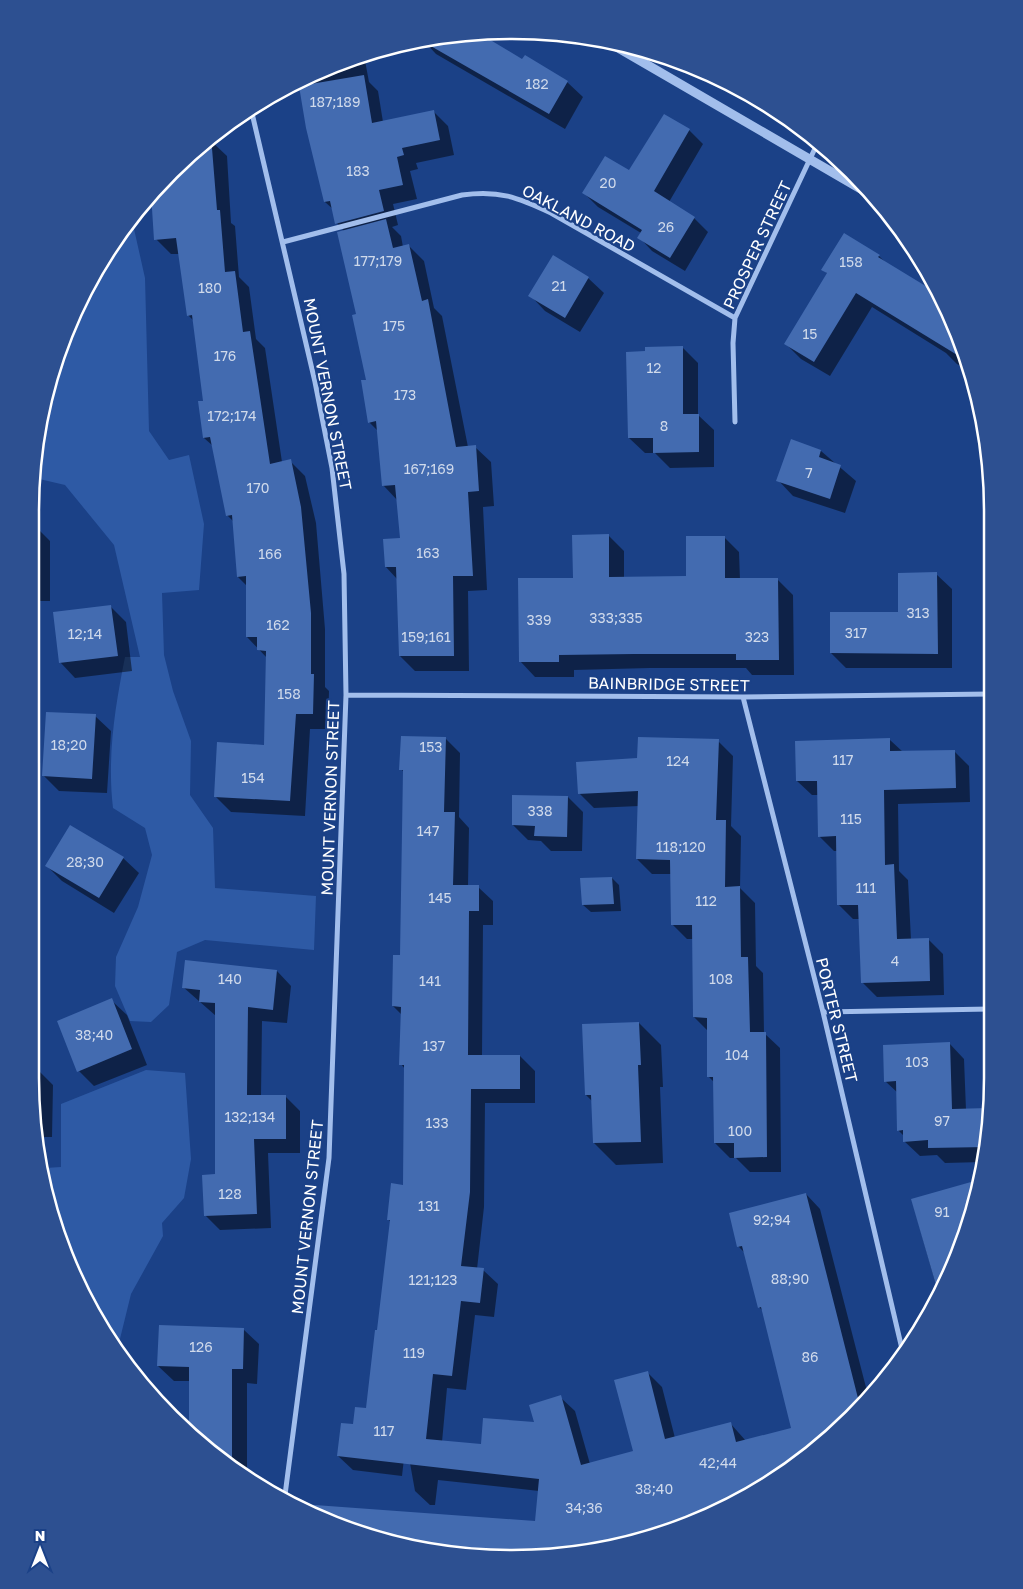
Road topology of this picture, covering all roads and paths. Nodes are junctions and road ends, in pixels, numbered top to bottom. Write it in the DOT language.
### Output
graph roads {
  1 [pos="628,54"];
  2 [pos="253,116"];
  3 [pos="815,150"];
  4 [pos="812,159"];
  5 [pos="851,183"];
  6 [pos="283,242"];
  7 [pos="735,318"];
  8 [pos="736,422"];
  9 [pos="984,694"];
  10 [pos="346,695"];
  11 [pos="743,697"];
  12 [pos="984,1009"];
  13 [pos="823,1012"];
  14 [pos="901,1346"];
  15 [pos="284,1492"];
  1 -- 4 [label="street"];
  2 -- 6 [label="street, MOUNT VERNON STREET"];
  3 -- 4 [label="street, PROSPER STREET"];
  4 -- 5 [label="street"];
  4 -- 7 [label="street, PROSPER STREET"];
  6 -- 7 [label="street, OAKLAND ROAD"];
  6 -- 10 [label="street, MOUNT VERNON STREET"];
  7 -- 8 [label="street, PROSPER STREET"];
  9 -- 11 [label="street, BAINBRIDGE STREET"];
  10 -- 11 [label="street, BAINBRIDGE STREET"];
  10 -- 15 [label="street, MOUNT VERNON STREET"];
  11 -- 13 [label="street, PORTER STREET"];
  12 -- 13 [label="street"];
  13 -- 14 [label="street, PORTER STREET"];
}
